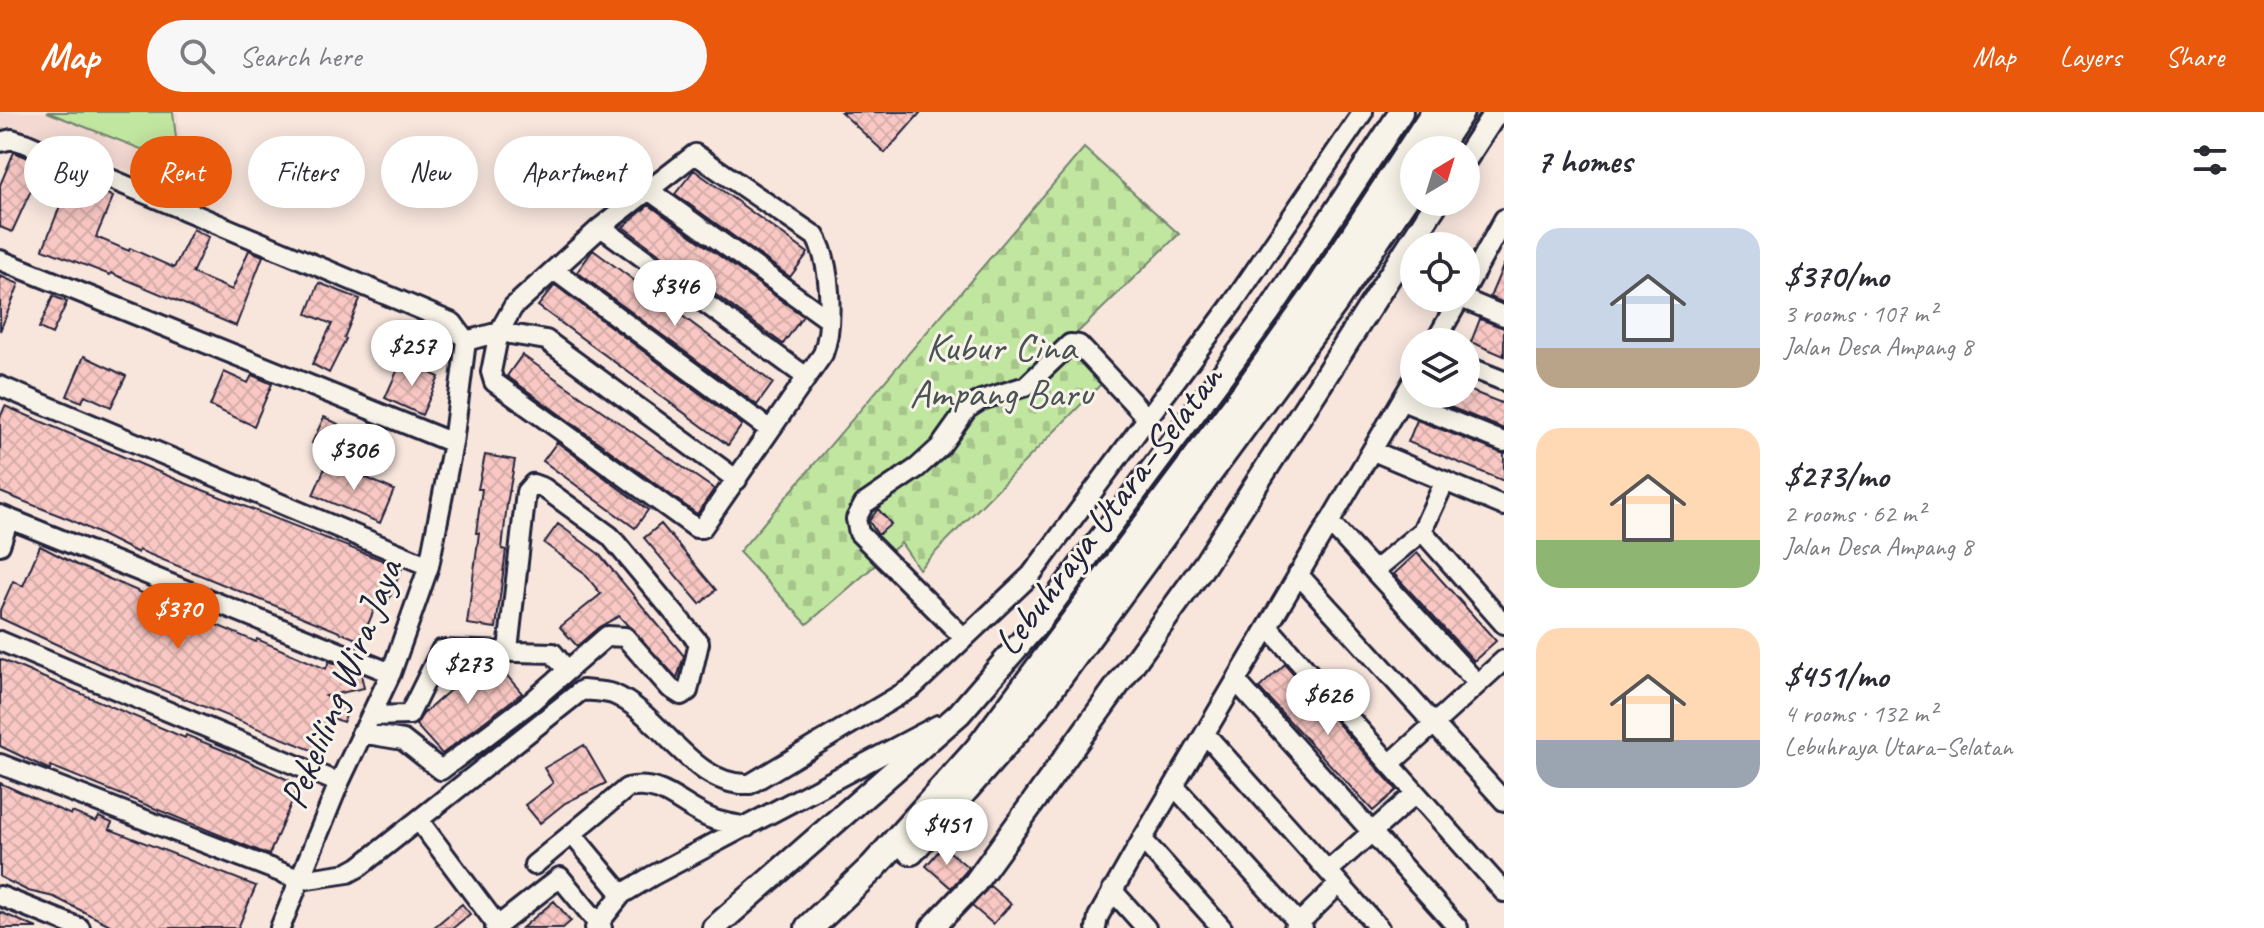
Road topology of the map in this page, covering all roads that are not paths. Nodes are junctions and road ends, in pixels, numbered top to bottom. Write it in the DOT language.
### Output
graph roads {
  1 [pos="1363,112"];
  2 [pos="1401,112"];
  3 [pos="1435,112"];
  4 [pos="1460,112"];
  5 [pos="1496,112"];
  6 [pos="1444,136"];
  7 [pos="1480,137"];
  8 [pos="0,142"];
  9 [pos="653,185"];
  10 [pos="653,193"];
  11 [pos="1400,205"];
  12 [pos="624,208"];
  13 [pos="1428,216"];
  14 [pos="1504,219"];
  15 [pos="601,227"];
  16 [pos="1497,249"];
  17 [pos="0,260"];
  18 [pos="554,270"];
  19 [pos="1480,270"];
  20 [pos="1480,306"];
  21 [pos="1504,316"];
  22 [pos="829,320"];
  23 [pos="499,332"];
  24 [pos="466,341"];
  25 [pos="1480,372"];
  26 [pos="805,376"];
  27 [pos="1504,381"];
  28 [pos="0,386"];
  29 [pos="1400,404"];
  30 [pos="1419,408"];
  31 [pos="1148,419"];
  32 [pos="770,430"];
  33 [pos="1504,442"];
  34 [pos="453,443"];
  35 [pos="1373,451"];
  36 [pos="737,480"];
  37 [pos="1445,481"];
  38 [pos="1504,506"];
  39 [pos="5,517"];
  40 [pos="1329,522"];
  41 [pos="1422,531"];
  42 [pos="0,545"];
  43 [pos="429,566"];
  44 [pos="1374,571"];
  45 [pos="1298,574"];
  46 [pos="1504,624"];
  47 [pos="1268,627"];
  48 [pos="964,638"];
  49 [pos="0,641"];
  50 [pos="508,650"];
  51 [pos="1504,660"];
  52 [pos="566,669"];
  53 [pos="391,673"];
  54 [pos="1237,682"];
  55 [pos="1478,684"];
  56 [pos="959,714"];
  57 [pos="409,715"];
  58 [pos="371,716"];
  59 [pos="1436,723"];
  60 [pos="361,733"];
  61 [pos="1206,735"];
  62 [pos="408,742"];
  63 [pos="0,764"];
  64 [pos="1390,764"];
  65 [pos="339,783"];
  66 [pos="1175,787"];
  67 [pos="1416,793"];
  68 [pos="1504,801"];
  69 [pos="420,822"];
  70 [pos="747,827"];
  71 [pos="1372,832"];
  72 [pos="572,834"];
  73 [pos="1142,839"];
  74 [pos="534,865"];
  75 [pos="1334,877"];
  76 [pos="301,880"];
  77 [pos="1112,890"];
  78 [pos="1504,892"];
  79 [pos="622,894"];
  80 [pos="0,896"];
  81 [pos="496,926"];
  82 [pos="1298,926"];
  83 [pos="599,927"];
  84 [pos="80,928"];
  85 [pos="280,928"];
  86 [pos="714,928"];
  87 [pos="809,928"];
  88 [pos="834,928"];
  89 [pos="932,928"];
  90 [pos="1096,928"];
  91 [pos="1146,928"];
  92 [pos="1222,928"];
  93 [pos="1379,928"];
  94 [pos="1458,928"];
  1 -- 31 [label="street"];
  2 -- 56 [label="main road"];
  3 -- 87 [label="highway, Lebuhraya Utara–Selatan"];
  4 -- 6 [label="highway"];
  5 -- 7 [label="main road"];
  8 -- 24 [label="street"];
  9 -- 22 [label="street"];
  10 -- 22 [label="street"];
  11 -- 88 [label="highway, Lebuhraya Utara–Selatan"];
  12 -- 15 [label="street"];
  13 -- 89 [label="main road"];
  14 -- 16 [label="street"];
  15 -- 18 [label="street"];
  15 -- 26 [label="street"];
  16 -- 19 [label="street"];
  17 -- 34 [label="street"];
  18 -- 23 [label="street"];
  18 -- 32 [label="street"];
  20 -- 21 [label="street"];
  22 -- 26 [label="street"];
  23 -- 24 [label="street"];
  23 -- 36 [label="street"];
  23 -- 36 [label="street"];
  24 -- 34 [label="street, Pekeliling Wira Jaya"];
  25 -- 27 [label="street"];
  26 -- 32 [label="street"];
  28 -- 43 [label="street"];
  29 -- 35 [label="street"];
  30 -- 33 [label="street"];
  31 -- 48 [label="street"];
  31 -- 48 [label="street"];
  32 -- 36 [label="street"];
  34 -- 43 [label="street, Pekeliling Wira Jaya"];
  35 -- 37 [label="street"];
  35 -- 40 [label="street"];
  37 -- 38 [label="street"];
  37 -- 41 [label="street"];
  39 -- 42 [label="street"];
  39 -- 53 [label="street"];
  40 -- 44 [label="street"];
  40 -- 45 [label="street"];
  41 -- 44 [label="street"];
  41 -- 46 [label="street"];
  43 -- 53 [label="street, Pekeliling Wira Jaya"];
  44 -- 55 [label="street"];
  45 -- 47 [label="street"];
  45 -- 59 [label="street"];
  47 -- 54 [label="street"];
  47 -- 64 [label="street"];
  48 -- 69 [label="street"];
  49 -- 65 [label="street"];
  50 -- 52 [label="street"];
  50 -- 52 [label="street"];
  50 -- 57 [label="street"];
  51 -- 55 [label="street"];
  52 -- 62 [label="street"];
  53 -- 58 [label="street, Pekeliling Wira Jaya"];
  54 -- 61 [label="street"];
  54 -- 71 [label="street"];
  55 -- 59 [label="street"];
  56 -- 70 [label="street"];
  56 -- 86 [label="main road"];
  57 -- 58 [label="street"];
  57 -- 62 [label="street"];
  58 -- 60 [label="street, Pekeliling Wira Jaya"];
  59 -- 64 [label="street"];
  59 -- 68 [label="street"];
  60 -- 62 [label="street"];
  60 -- 65 [label="street, Pekeliling Wira Jaya"];
  61 -- 66 [label="street"];
  61 -- 75 [label="street"];
  63 -- 76 [label="street"];
  64 -- 67 [label="street"];
  65 -- 76 [label="street, Pekeliling Wira Jaya"];
  66 -- 73 [label="street"];
  66 -- 82 [label="street"];
  67 -- 71 [label="street"];
  67 -- 78 [label="street"];
  69 -- 76 [label="street"];
  69 -- 81 [label="street"];
  70 -- 72 [label="street"];
  70 -- 79 [label="street"];
  71 -- 75 [label="street"];
  71 -- 94 [label="street"];
  72 -- 74 [label="street"];
  72 -- 79 [label="street"];
  73 -- 77 [label="street"];
  73 -- 92 [label="street"];
  75 -- 82 [label="street"];
  75 -- 93 [label="street"];
  76 -- 85 [label="street, Pekeliling Wira Jaya"];
  77 -- 90 [label="street"];
  77 -- 91 [label="street"];
  79 -- 83 [label="street"];
  80 -- 84 [label="street"];
  81 -- 83 [label="street"];
}
